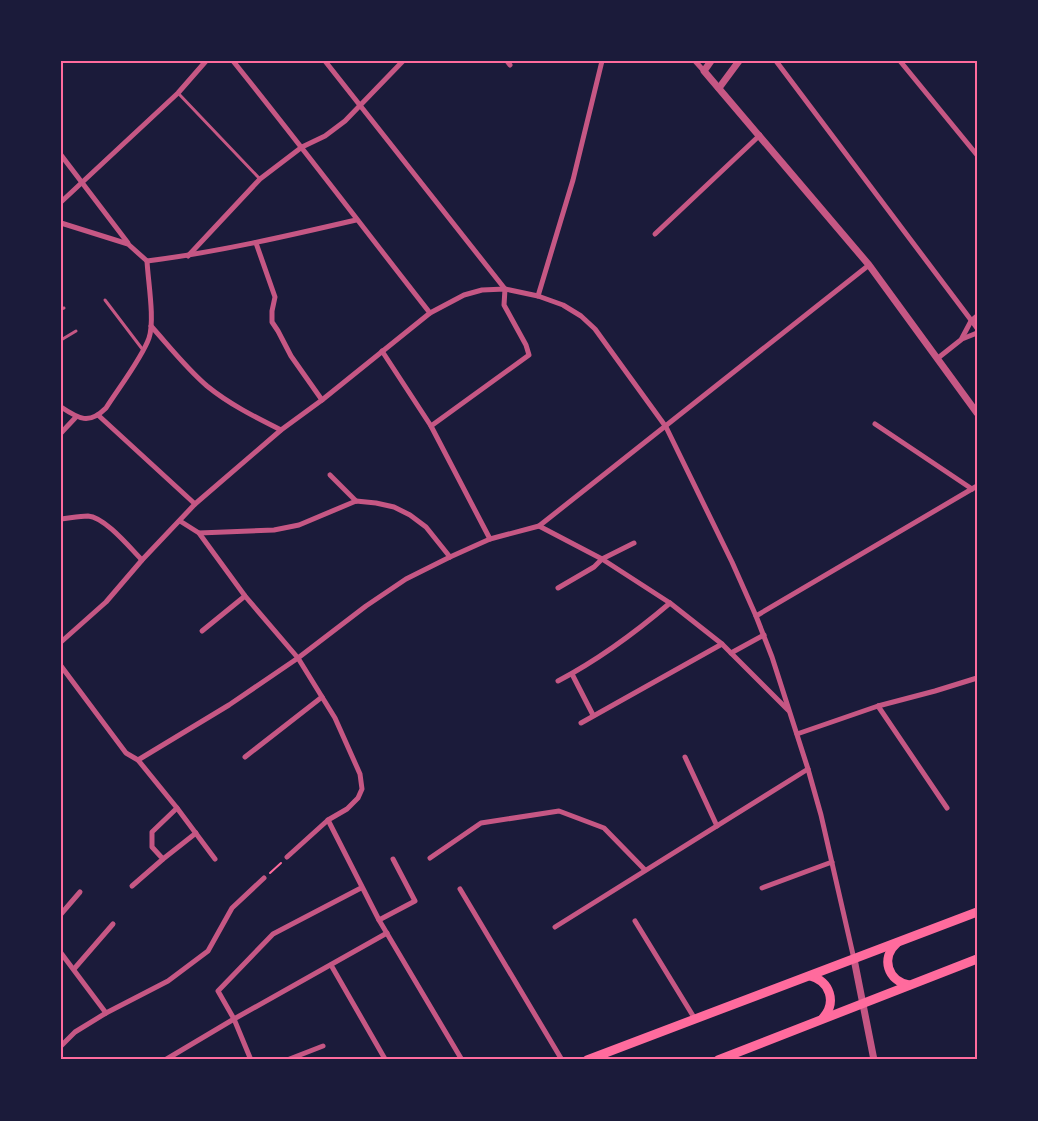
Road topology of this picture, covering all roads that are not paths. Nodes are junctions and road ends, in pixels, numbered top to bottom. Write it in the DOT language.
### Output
graph roads {
  1 [pos="206,61"];
  2 [pos="232,61"];
  3 [pos="325,61"];
  4 [pos="403,61"];
  5 [pos="602,61"];
  6 [pos="695,61"];
  7 [pos="711,61"];
  8 [pos="739,61"];
  9 [pos="776,61"];
  10 [pos="900,61"];
  11 [pos="704,71"];
  12 [pos="719,88"];
  13 [pos="178,93"];
  14 [pos="361,104"];
  15 [pos="760,135"];
  16 [pos="302,147"];
  17 [pos="61,155"];
  18 [pos="977,155"];
  19 [pos="260,179"];
  20 [pos="83,181"];
  21 [pos="61,202"];
  22 [pos="356,220"];
  23 [pos="61,222"];
  24 [pos="655,234"];
  25 [pos="256,243"];
  26 [pos="128,244"];
  27 [pos="188,256"];
  28 [pos="147,261"];
  29 [pos="869,265"];
  30 [pos="505,289"];
  31 [pos="538,296"];
  32 [pos="105,300"];
  33 [pos="430,313"];
  34 [pos="977,316"];
  35 [pos="971,321"];
  36 [pos="151,326"];
  37 [pos="977,328"];
  38 [pos="76,331"];
  39 [pos="977,333"];
  40 [pos="962,339"];
  41 [pos="61,340"];
  42 [pos="143,350"];
  43 [pos="382,351"];
  44 [pos="938,358"];
  45 [pos="322,400"];
  46 [pos="61,407"];
  47 [pos="977,413"];
  48 [pos="98,415"];
  49 [pos="76,417"];
  50 [pos="875,424"];
  51 [pos="430,426"];
  52 [pos="666,427"];
  53 [pos="281,430"];
  54 [pos="61,433"];
  55 [pos="330,474"];
  56 [pos="974,488"];
  57 [pos="356,501"];
  58 [pos="195,504"];
  59 [pos="61,519"];
  60 [pos="180,521"];
  61 [pos="539,526"];
  62 [pos="199,533"];
  63 [pos="490,539"];
  64 [pos="634,543"];
  65 [pos="450,557"];
  66 [pos="602,559"];
  67 [pos="142,560"];
  68 [pos="558,588"];
  69 [pos="245,596"];
  70 [pos="670,603"];
  71 [pos="756,616"];
  72 [pos="202,631"];
  73 [pos="764,635"];
  74 [pos="61,642"];
  75 [pos="722,644"];
  76 [pos="731,653"];
  77 [pos="298,658"];
  78 [pos="61,666"];
  79 [pos="572,674"];
  80 [pos="977,678"];
  81 [pos="558,681"];
  82 [pos="322,697"];
  83 [pos="878,706"];
  84 [pos="790,712"];
  85 [pos="592,715"];
  86 [pos="581,723"];
  87 [pos="797,734"];
  88 [pos="245,757"];
  89 [pos="685,757"];
  90 [pos="138,760"];
  91 [pos="808,769"];
  92 [pos="177,808"];
  93 [pos="947,808"];
  94 [pos="328,820"];
  95 [pos="717,826"];
  96 [pos="196,833"];
  97 [pos="287,857"];
  98 [pos="430,858"];
  99 [pos="163,859"];
  100 [pos="215,859"];
  101 [pos="393,859"];
  102 [pos="832,862"];
  103 [pos="645,870"];
  104 [pos="264,878"];
  105 [pos="132,886"];
  106 [pos="362,888"];
  107 [pos="762,888"];
  108 [pos="460,889"];
  109 [pos="80,892"];
  110 [pos="977,912"];
  111 [pos="61,914"];
  112 [pos="379,920"];
  113 [pos="636,921"];
  114 [pos="113,924"];
  115 [pos="555,927"];
  116 [pos="387,933"];
  117 [pos="897,943"];
  118 [pos="61,953"];
  119 [pos="854,959"];
  120 [pos="977,959"];
  121 [pos="331,965"];
  122 [pos="74,970"];
  123 [pos="810,976"];
  124 [pos="909,985"];
  125 [pos="863,1002"];
  126 [pos="106,1013"];
  127 [pos="823,1018"];
  128 [pos="234,1019"];
  129 [pos="695,1019"];
  130 [pos="61,1046"];
  131 [pos="322,1046"];
  132 [pos="385,1059"];
  133 [pos="165,1060"];
  134 [pos="251,1060"];
  135 [pos="287,1060"];
  136 [pos="462,1060"];
  137 [pos="562,1060"];
  138 [pos="587,1060"];
  139 [pos="718,1060"];
  140 [pos="874,1060"];
  1 -- 13 [label="street"];
  2 -- 16 [label="street"];
  3 -- 14 [label="street"];
  4 -- 14 [label="street"];
  5 -- 31 [label="street"];
  6 -- 11 [label="street"];
  7 -- 11 [label="street"];
  8 -- 12 [label="street"];
  9 -- 35 [label="street"];
  10 -- 18 [label="street"];
  11 -- 12 [label="street"];
  12 -- 15 [label="street"];
  13 -- 19 [label="lane"];
  13 -- 20 [label="street"];
  14 -- 16 [label="street"];
  14 -- 30 [label="street"];
  15 -- 24 [label="street"];
  15 -- 29 [label="street"];
  16 -- 19 [label="street"];
  16 -- 22 [label="street"];
  17 -- 20 [label="street"];
  19 -- 27 [label="street"];
  20 -- 21 [label="street"];
  20 -- 26 [label="street"];
  22 -- 25 [label="street"];
  22 -- 33 [label="street"];
  23 -- 26 [label="street"];
  25 -- 27 [label="street"];
  25 -- 45 [label="street"];
  26 -- 28 [label="street"];
  27 -- 28 [label="street"];
  28 -- 36 [label="street"];
  29 -- 44 [label="street"];
  29 -- 52 [label="street"];
  30 -- 31 [label="street"];
  30 -- 33 [label="street"];
  30 -- 51 [label="street"];
  31 -- 52 [label="street"];
  32 -- 42 [label="lane"];
  33 -- 43 [label="street"];
  34 -- 35 [label="street"];
  35 -- 37 [label="street"];
  35 -- 40 [label="street"];
  36 -- 42 [label="street"];
  36 -- 53 [label="street"];
  38 -- 41 [label="lane"];
  39 -- 40 [label="street"];
  40 -- 44 [label="street"];
  42 -- 48 [label="street"];
  43 -- 45 [label="street"];
  43 -- 51 [label="street"];
  44 -- 47 [label="street"];
  45 -- 53 [label="street"];
  46 -- 49 [label="street"];
  48 -- 49 [label="street"];
  48 -- 58 [label="street"];
  49 -- 54 [label="street"];
  50 -- 56 [label="street"];
  51 -- 63 [label="street"];
  52 -- 61 [label="street"];
  52 -- 71 [label="street"];
  53 -- 58 [label="street"];
  55 -- 57 [label="street"];
  56 -- 71 [label="street"];
  57 -- 62 [label="street"];
  57 -- 65 [label="street"];
  58 -- 60 [label="street"];
  59 -- 67 [label="street"];
  60 -- 62 [label="street"];
  60 -- 67 [label="street"];
  61 -- 63 [label="street"];
  61 -- 66 [label="street"];
  62 -- 69 [label="street"];
  63 -- 65 [label="street"];
  64 -- 66 [label="street"];
  65 -- 77 [label="street"];
  66 -- 68 [label="street"];
  66 -- 70 [label="street"];
  67 -- 74 [label="street"];
  69 -- 72 [label="street"];
  69 -- 77 [label="street"];
  70 -- 75 [label="street"];
  70 -- 79 [label="street"];
  71 -- 73 [label="street"];
  73 -- 76 [label="street"];
  73 -- 84 [label="street"];
  75 -- 76 [label="street"];
  75 -- 85 [label="street"];
  76 -- 84 [label="street"];
  77 -- 82 [label="street"];
  77 -- 90 [label="street"];
  78 -- 90 [label="street"];
  79 -- 81 [label="street"];
  79 -- 85 [label="street"];
  80 -- 83 [label="street"];
  82 -- 88 [label="street"];
  82 -- 94 [label="street"];
  83 -- 87 [label="street"];
  83 -- 93 [label="street"];
  84 -- 87 [label="street"];
  85 -- 86 [label="street"];
  87 -- 91 [label="street"];
  89 -- 95 [label="street"];
  90 -- 92 [label="street"];
  91 -- 95 [label="street"];
  91 -- 102 [label="street"];
  92 -- 96 [label="street"];
  92 -- 99 [label="street"];
  94 -- 97 [label="street"];
  94 -- 106 [label="street"];
  95 -- 103 [label="street"];
  96 -- 99 [label="street"];
  96 -- 100 [label="street"];
  98 -- 103 [label="street"];
  99 -- 105 [label="street"];
  101 -- 112 [label="street"];
  102 -- 107 [label="street"];
  102 -- 119 [label="street"];
  103 -- 115 [label="street"];
  104 -- 126 [label="street"];
  106 -- 112 [label="street"];
  106 -- 128 [label="street"];
  108 -- 137 [label="street"];
  109 -- 111 [label="street"];
  110 -- 117 [label="main road"];
  112 -- 116 [label="street"];
  113 -- 129 [label="street"];
  114 -- 122 [label="street"];
  116 -- 121 [label="street"];
  116 -- 136 [label="street"];
  117 -- 119 [label="main road"];
  117 -- 124 [label="main road"];
  118 -- 122 [label="street"];
  119 -- 123 [label="main road"];
  119 -- 125 [label="street"];
  120 -- 124 [label="main road"];
  121 -- 128 [label="street"];
  121 -- 132 [label="street"];
  122 -- 126 [label="street"];
  123 -- 127 [label="main road"];
  123 -- 129 [label="main road"];
  124 -- 125 [label="main road"];
  125 -- 127 [label="main road"];
  125 -- 140 [label="street"];
  126 -- 130 [label="street"];
  127 -- 139 [label="main road"];
  128 -- 133 [label="street"];
  128 -- 134 [label="street"];
  129 -- 138 [label="main road"];
  131 -- 135 [label="street"];
}
